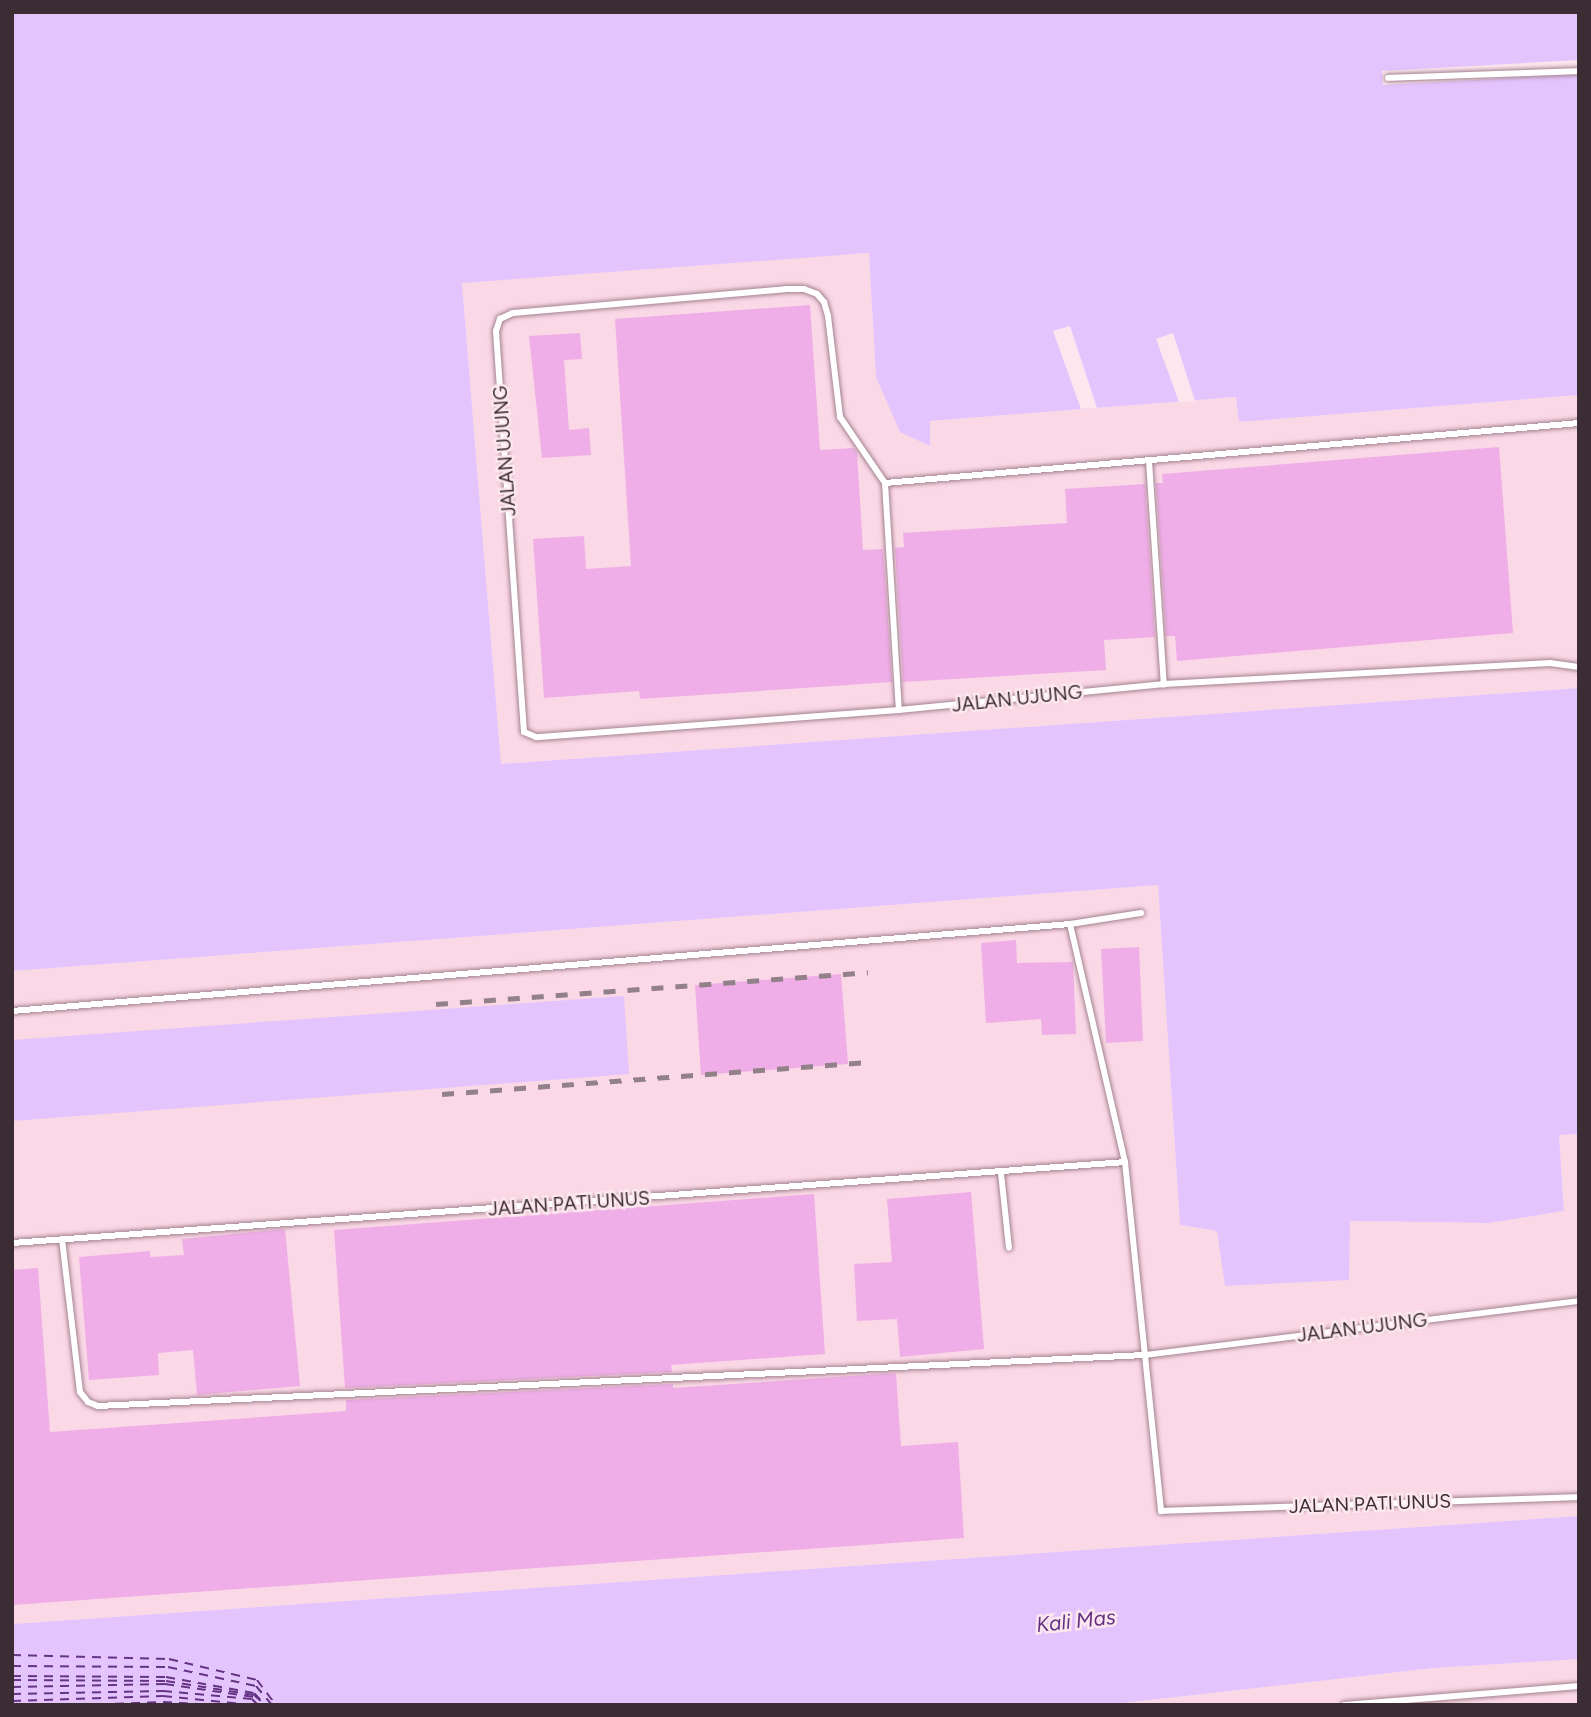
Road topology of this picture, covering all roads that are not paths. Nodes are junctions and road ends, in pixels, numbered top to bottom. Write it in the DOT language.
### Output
graph roads {
  1 [pos="1579,71"];
  2 [pos="1388,78"];
  3 [pos="1579,424"];
  4 [pos="1149,461"];
  5 [pos="885,483"];
  6 [pos="1579,667"];
  7 [pos="1164,684"];
  8 [pos="899,710"];
  9 [pos="1141,912"];
  10 [pos="1070,924"];
  11 [pos="12,1011"];
  12 [pos="1125,1162"];
  13 [pos="1001,1173"];
  14 [pos="62,1239"];
  15 [pos="12,1243"];
  16 [pos="1009,1248"];
  17 [pos="1579,1301"];
  18 [pos="1145,1355"];
  19 [pos="1579,1497"];
  20 [pos="1579,1686"];
  21 [pos="1344,1705"];
  1 -- 2 [label="lane"];
  3 -- 4 [label="lane"];
  4 -- 5 [label="lane"];
  4 -- 7 [label="lane"];
  5 -- 8 [label="lane"];
  5 -- 8 [label="lane, JALAN UJUNG"];
  6 -- 7 [label="lane, JALAN UJUNG"];
  7 -- 8 [label="lane, JALAN UJUNG"];
  9 -- 10 [label="lane"];
  10 -- 11 [label="lane"];
  10 -- 12 [label="lane"];
  12 -- 13 [label="lane, JALAN PATI UNUS"];
  12 -- 18 [label="lane"];
  13 -- 14 [label="lane, JALAN PATI UNUS"];
  13 -- 16 [label="lane"];
  14 -- 15 [label="lane, JALAN PATI UNUS"];
  14 -- 18 [label="lane, JALAN UJUNG"];
  17 -- 18 [label="lane, JALAN UJUNG"];
  18 -- 19 [label="lane, JALAN PATI UNUS"];
  20 -- 21 [label="lane"];
}
